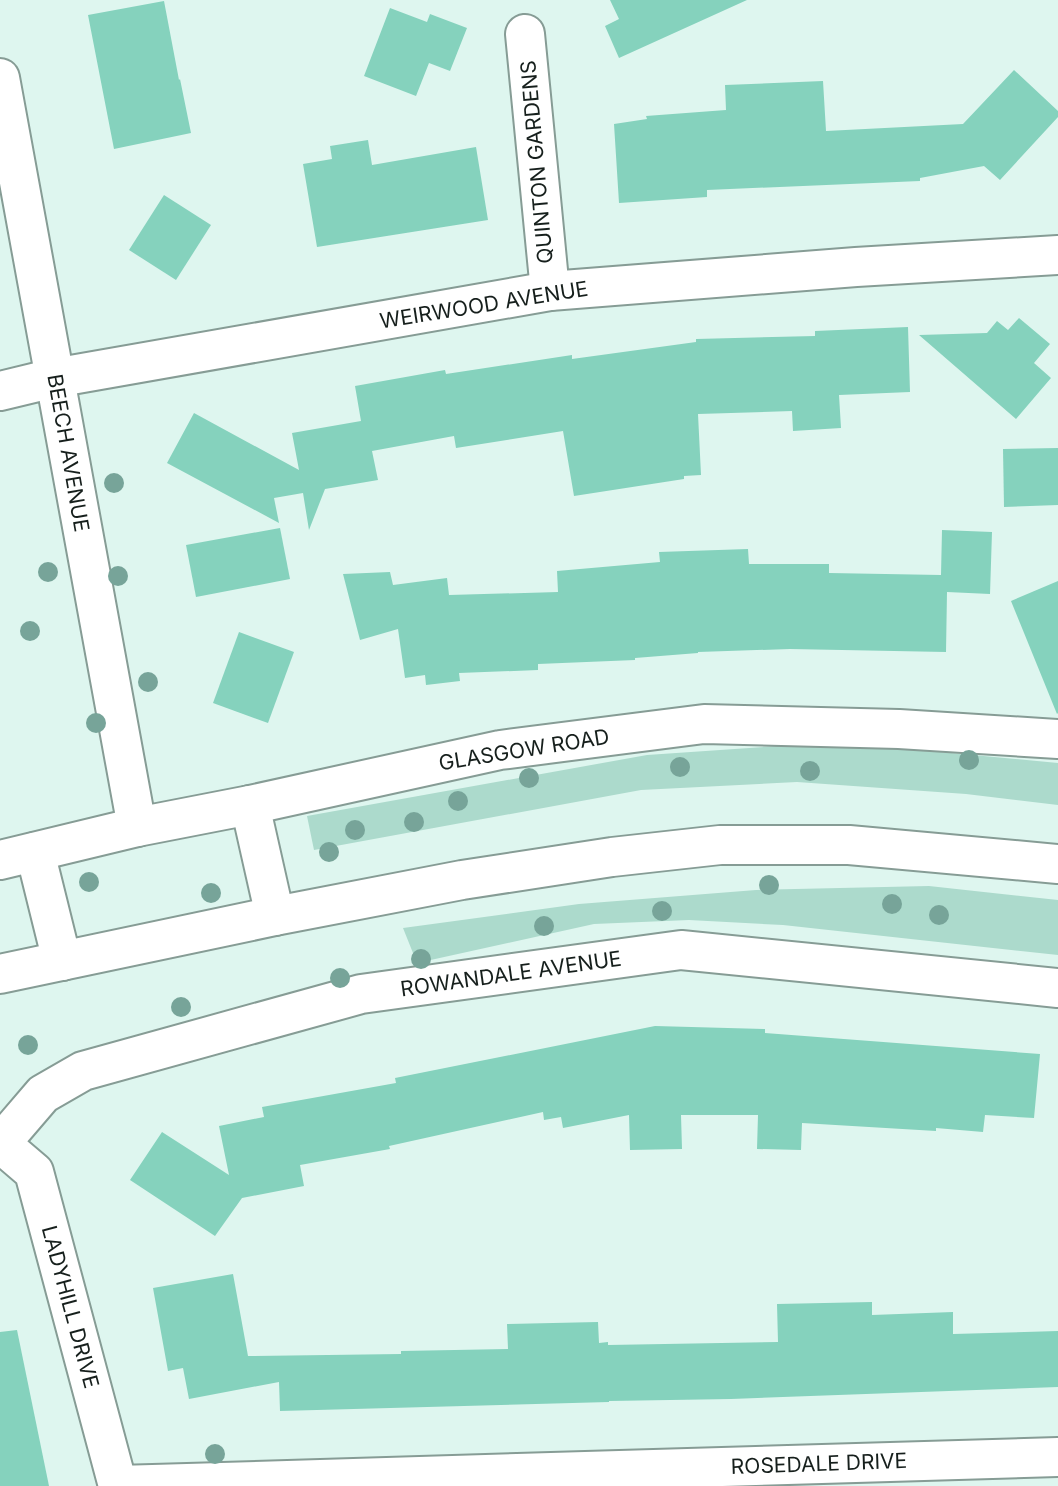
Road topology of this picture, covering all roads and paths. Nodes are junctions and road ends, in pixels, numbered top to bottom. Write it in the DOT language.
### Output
graph roads {
  1 [pos="525,34"];
  2 [pos="0,78"];
  3 [pos="1058,255"];
  4 [pos="550,291"];
  5 [pos="54,377"];
  6 [pos="0,391"];
  7 [pos="1058,738"];
  8 [pos="250,805"];
  9 [pos="137,827"];
  10 [pos="18,856"];
  11 [pos="1058,864"];
  12 [pos="275,916"];
  13 [pos="61,961"];
  14 [pos="0,974"];
  15 [pos="1058,988"];
  16 [pos="0,1143"];
  17 [pos="1058,1457"];
  18 [pos="118,1486"];
  1 -- 4 [label="street, QUINTON GARDENS"];
  2 -- 5 [label="street, BEECH AVENUE"];
  3 -- 4 [label="street, WEIRWOOD AVENUE"];
  4 -- 5 [label="street, WEIRWOOD AVENUE"];
  5 -- 6 [label="street, WEIRWOOD AVENUE"];
  5 -- 9 [label="street, BEECH AVENUE"];
  7 -- 8 [label="street, GLASGOW ROAD"];
  8 -- 9 [label="street, GLASGOW ROAD"];
  8 -- 12 [label="street"];
  9 -- 10 [label="street, GLASGOW ROAD"];
  10 -- 13 [label="street"];
  11 -- 12 [label="street"];
  12 -- 13 [label="street"];
  13 -- 14 [label="street"];
  15 -- 16 [label="street, ROWANDALE AVENUE"];
  16 -- 18 [label="street, LADYHILL DRIVE"];
  17 -- 18 [label="street, ROSEDALE DRIVE"];
}
